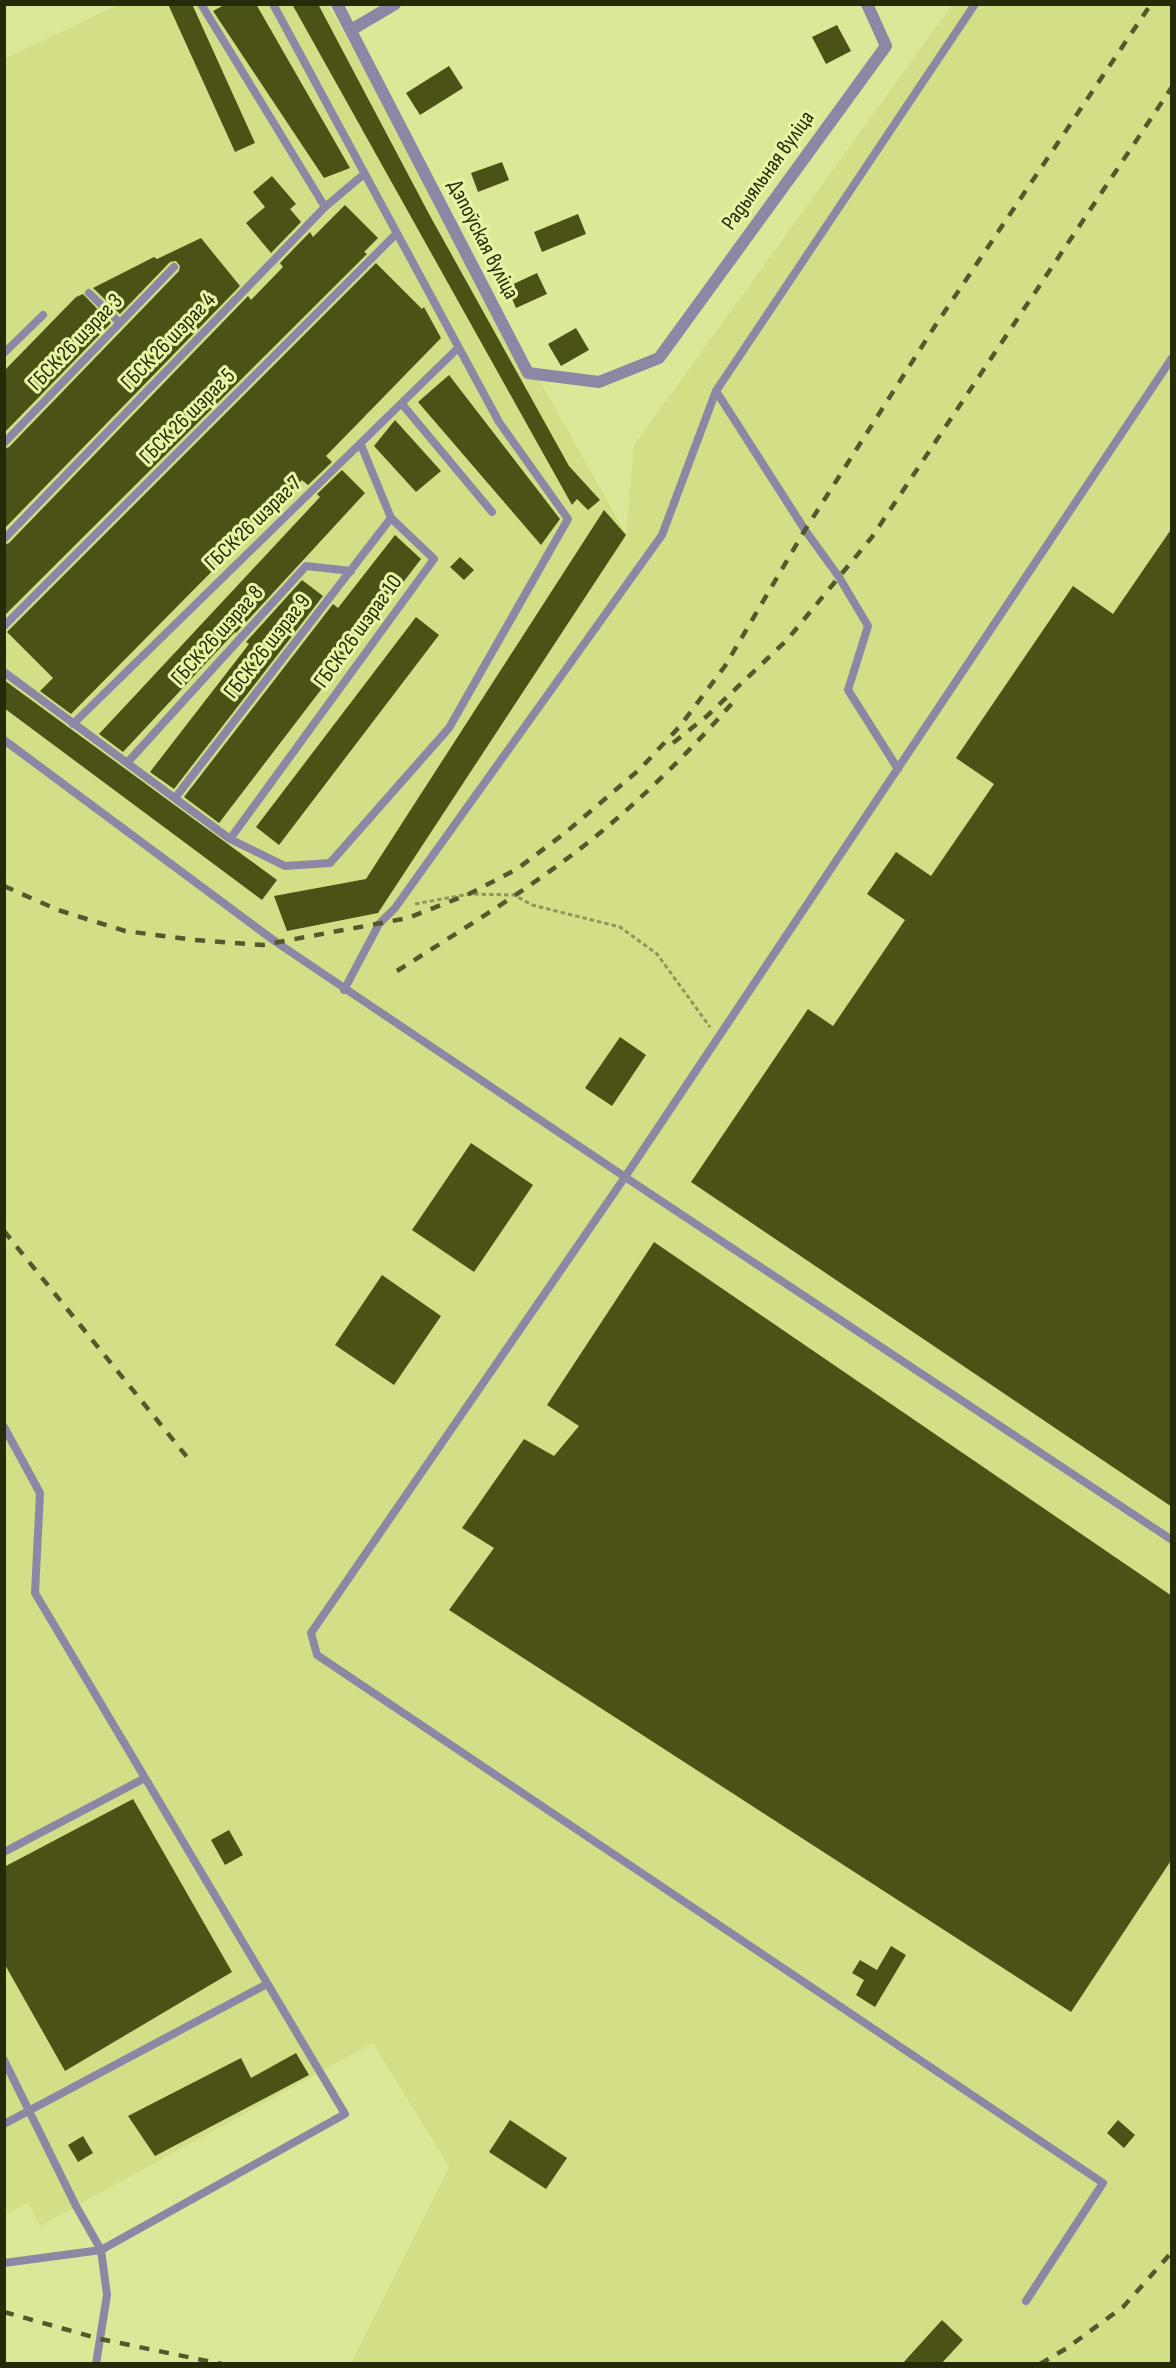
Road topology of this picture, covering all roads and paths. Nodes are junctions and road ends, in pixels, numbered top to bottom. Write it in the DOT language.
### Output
graph roads {
  1 [pos="201,4"];
  2 [pos="273,4"];
  3 [pos="336,4"];
  4 [pos="395,4"];
  5 [pos="867,4"];
  6 [pos="975,4"];
  7 [pos="351,30"];
  8 [pos="364,174"];
  9 [pos="325,207"];
  10 [pos="396,234"];
  11 [pos="174,267"];
  12 [pos="89,293"];
  13 [pos="43,315"];
  14 [pos="120,323"];
  15 [pos="458,348"];
  16 [pos="4,353"];
  17 [pos="659,358"];
  18 [pos="1172,358"];
  19 [pos="716,391"];
  20 [pos="402,404"];
  21 [pos="4,443"];
  22 [pos="361,445"];
  23 [pos="492,512"];
  24 [pos="391,518"];
  25 [pos="4,539"];
  26 [pos="351,571"];
  27 [pos="4,626"];
  28 [pos="4,672"];
  29 [pos="73,724"];
  30 [pos="4,740"];
  31 [pos="127,763"];
  32 [pos="898,768"];
  33 [pos="175,798"];
  34 [pos="230,839"];
  35 [pos="395,908"];
  36 [pos="344,990"];
  37 [pos="718,1038"];
  38 [pos="625,1177"];
  39 [pos="4,1427"];
  40 [pos="1172,1540"];
  41 [pos="145,1778"];
  42 [pos="4,1852"];
  43 [pos="267,1984"];
  44 [pos="4,2060"];
  45 [pos="28,2111"];
  46 [pos="4,2124"];
  47 [pos="101,2250"];
  48 [pos="4,2263"];
  49 [pos="1026,2301"];
  50 [pos="96,2364"];
  1 -- 9 [label="lane"];
  2 -- 8 [label="lane"];
  3 -- 7 [label="street, Дэпоўская вуліца"];
  4 -- 7 [label="street"];
  5 -- 17 [label="street, Радыяльная вуліца"];
  6 -- 19 [label="lane"];
  7 -- 17 [label="street, Дэпоўская вуліца"];
  8 -- 9 [label="lane, ГБСК 26 шэраг 4"];
  8 -- 10 [label="lane"];
  9 -- 25 [label="lane, ГБСК 26 шэраг 4"];
  10 -- 15 [label="lane"];
  10 -- 27 [label="lane, ГБСК 26 шэраг 5"];
  11 -- 14 [label="lane, ГБСК 26 шэраг 3"];
  12 -- 14 [label="lane"];
  13 -- 16 [label="lane"];
  14 -- 21 [label="lane, ГБСК 26 шэраг 3"];
  15 -- 20 [label="lane, ГБСК 26 шэраг 7"];
  15 -- 34 [label="lane"];
  18 -- 32 [label="lane"];
  19 -- 32 [label="lane"];
  19 -- 35 [label="lane"];
  20 -- 22 [label="lane, ГБСК 26 шэраг 7"];
  20 -- 23 [label="lane"];
  22 -- 24 [label="lane, ГБСК 26 шэраг 10"];
  22 -- 29 [label="lane, ГБСК 26 шэраг 7"];
  24 -- 26 [label="lane, ГБСК 26 шэраг 9"];
  24 -- 34 [label="lane, ГБСК 26 шэраг 10"];
  26 -- 31 [label="lane, ГБСК 26 шэраг 8"];
  26 -- 33 [label="lane, ГБСК 26 шэраг 9"];
  28 -- 29 [label="lane"];
  29 -- 31 [label="lane"];
  30 -- 36 [label="lane"];
  31 -- 33 [label="lane"];
  32 -- 37 [label="lane"];
  33 -- 34 [label="lane"];
  35 -- 36 [label="lane"];
  35 -- 37 [label="path"];
  36 -- 38 [label="lane"];
  37 -- 38 [label="lane"];
  38 -- 40 [label="lane"];
  38 -- 49 [label="lane"];
  39 -- 41 [label="lane"];
  41 -- 42 [label="lane"];
  41 -- 43 [label="lane"];
  43 -- 45 [label="lane"];
  43 -- 47 [label="lane"];
  44 -- 45 [label="lane"];
  45 -- 46 [label="lane"];
  45 -- 47 [label="lane"];
  47 -- 48 [label="lane"];
  47 -- 50 [label="lane"];
}
